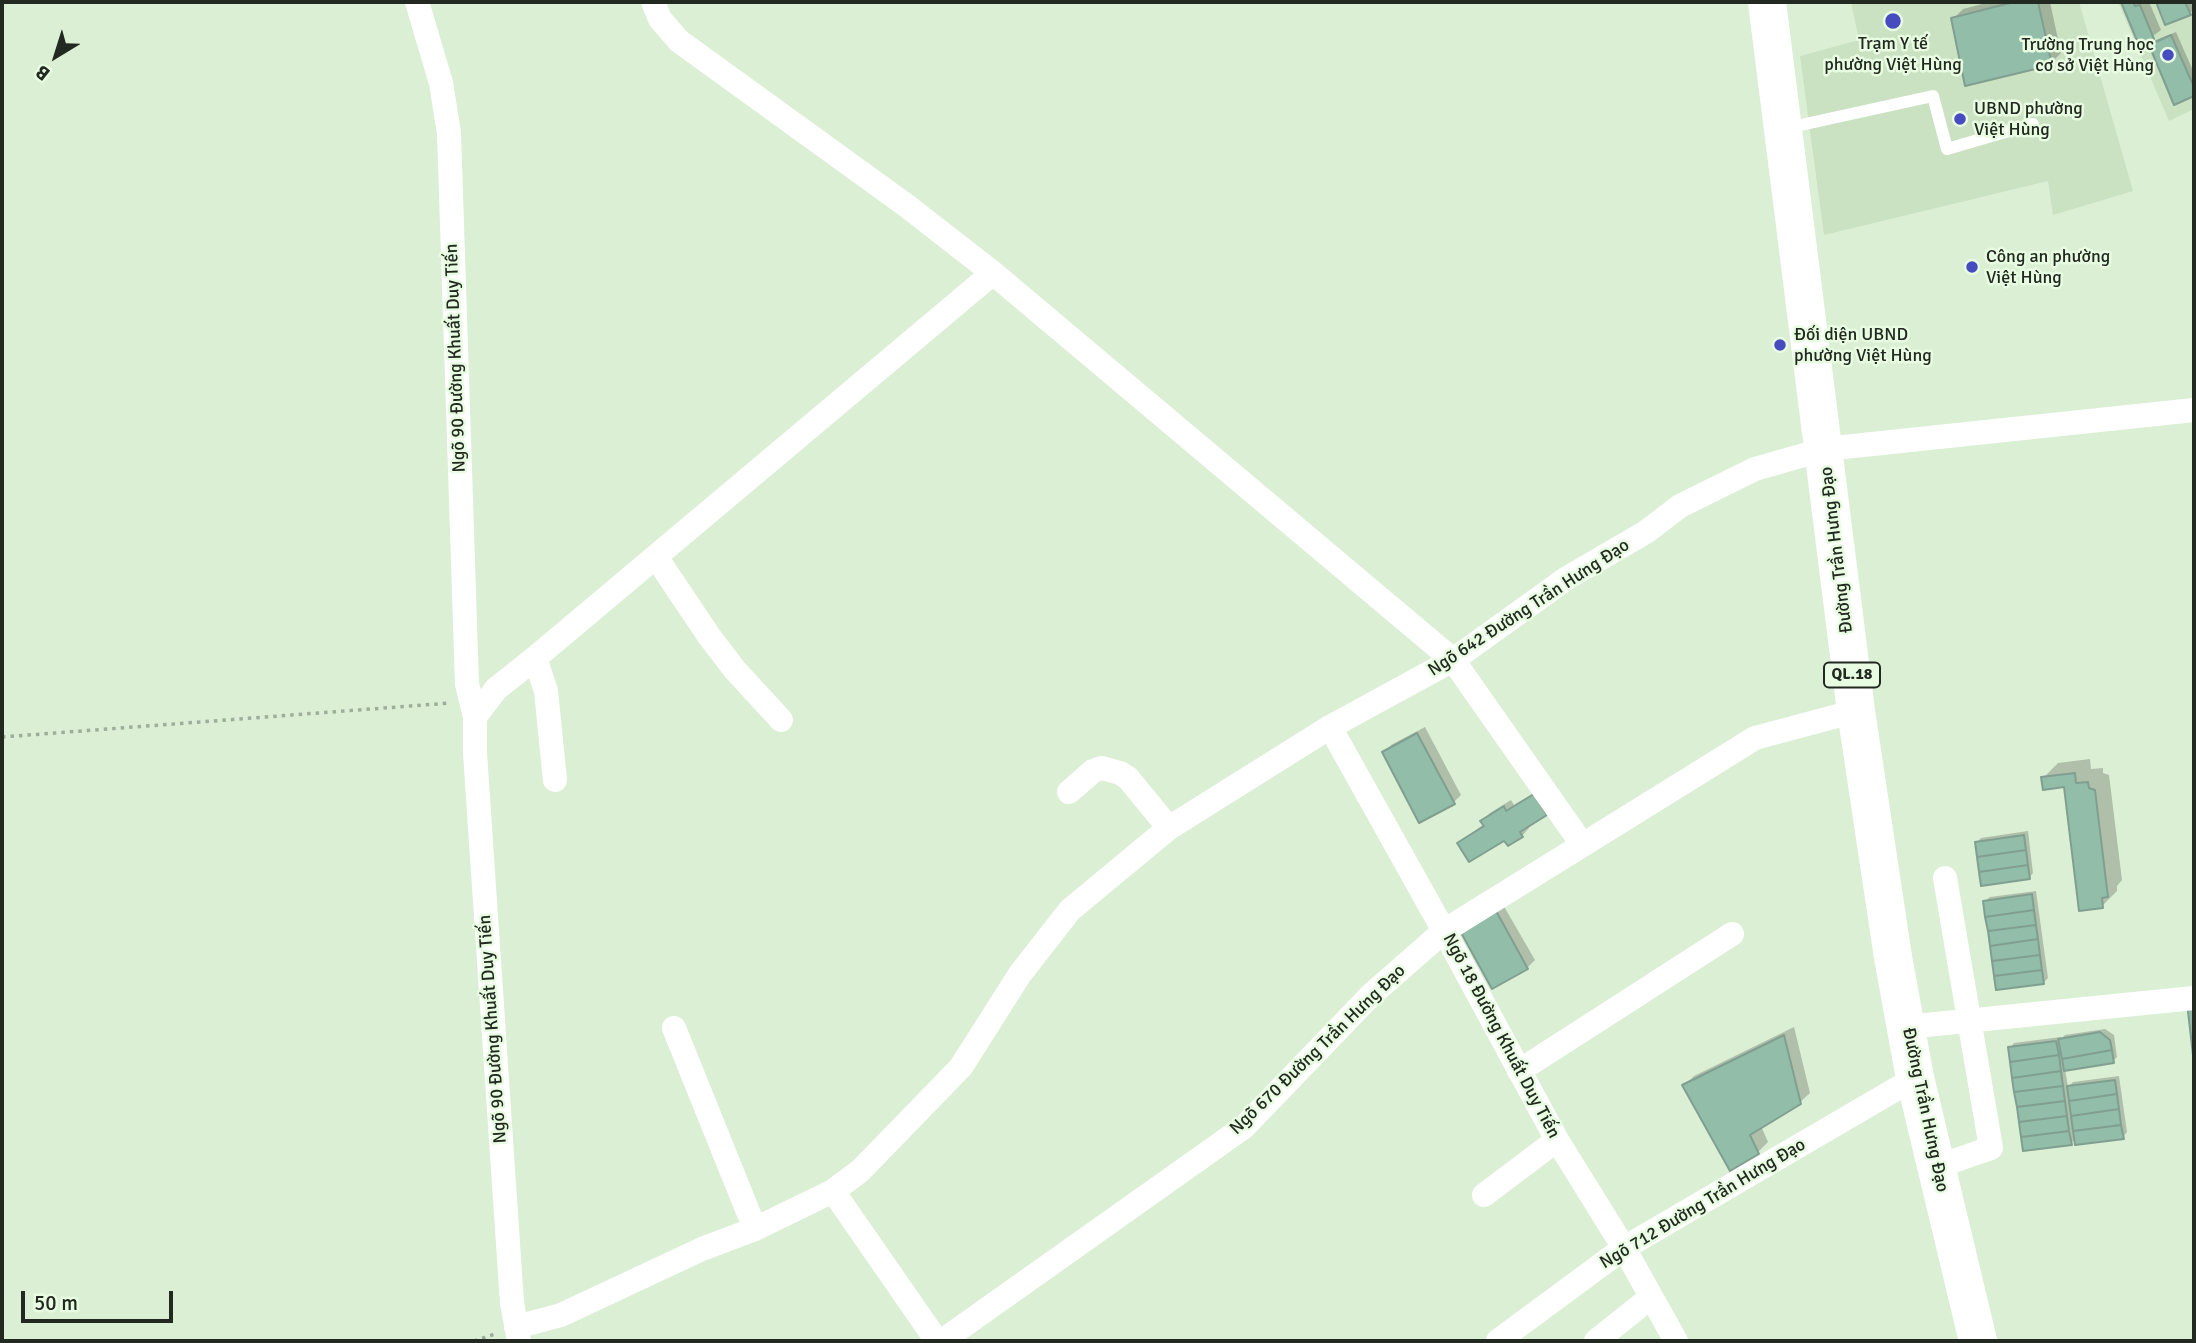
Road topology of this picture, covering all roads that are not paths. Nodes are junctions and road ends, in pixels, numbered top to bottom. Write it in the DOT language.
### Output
graph roads {
  1 [pos="417,2"];
  2 [pos="653,2"];
  3 [pos="1767,2"];
  4 [pos="2033,124"];
  5 [pos="1783,129"];
  6 [pos="993,273"];
  7 [pos="2194,410"];
  8 [pos="1825,449"];
  9 [pos="656,556"];
  10 [pos="535,658"];
  11 [pos="1453,660"];
  12 [pos="472,709"];
  13 [pos="1856,710"];
  14 [pos="781,720"];
  15 [pos="1331,727"];
  16 [pos="555,780"];
  17 [pos="1069,792"];
  18 [pos="1169,828"];
  19 [pos="1582,844"];
  20 [pos="1945,878"];
  21 [pos="1444,931"];
  22 [pos="1732,934"];
  23 [pos="2194,998"];
  24 [pos="1970,1021"];
  25 [pos="1906,1027"];
  26 [pos="674,1028"];
  27 [pos="1520,1071"];
  28 [pos="1915,1078"];
  29 [pos="1557,1140"];
  30 [pos="1937,1167"];
  31 [pos="833,1191"];
  32 [pos="1484,1195"];
  33 [pos="755,1229"];
  34 [pos="1624,1248"];
  35 [pos="1651,1297"];
  36 [pos="518,1334"];
  37 [pos="940,1341"];
  38 [pos="1498,1341"];
  39 [pos="1596,1341"];
  40 [pos="1676,1341"];
  41 [pos="1978,1341"];
  1 -- 12 [label="street, Ngõ 90 Đường Khuất Duy Tiến"];
  2 -- 6 [label="street"];
  3 -- 5 [label="highway, Đường Trần Hưng Đạo / QL.18"];
  4 -- 5 [label="lane"];
  5 -- 8 [label="highway, Đường Trần Hưng Đạo / QL.18"];
  6 -- 9 [label="street"];
  6 -- 11 [label="street"];
  7 -- 8 [label="street, Ngõ 642 Đường Trần Hưng Đạo"];
  8 -- 11 [label="street, Ngõ 642 Đường Trần Hưng Đạo"];
  8 -- 13 [label="highway, Đường Trần Hưng Đạo / QL.18"];
  9 -- 10 [label="street"];
  9 -- 14 [label="street"];
  10 -- 12 [label="street"];
  10 -- 16 [label="street"];
  11 -- 15 [label="street, Ngõ 642 Đường Trần Hưng Đạo"];
  11 -- 19 [label="street"];
  12 -- 36 [label="street, Ngõ 90 Đường Khuất Duy Tiến"];
  13 -- 19 [label="street, Ngõ 670 Đường Trần Hưng Đạo"];
  13 -- 25 [label="highway, Đường Trần Hưng Đạo / QL.18"];
  15 -- 18 [label="street, Ngõ 642 Đường Trần Hưng Đạo"];
  15 -- 21 [label="street, Ngõ 18 Đường Khuất Duy Tiến"];
  17 -- 18 [label="street"];
  18 -- 31 [label="street, Ngõ 642 Đường Trần Hưng Đạo"];
  19 -- 21 [label="street, Ngõ 670 Đường Trần Hưng Đạo"];
  20 -- 24 [label="street"];
  21 -- 27 [label="street, Ngõ 18 Đường Khuất Duy Tiến"];
  21 -- 37 [label="street, Ngõ 670 Đường Trần Hưng Đạo"];
  22 -- 27 [label="street"];
  23 -- 24 [label="street"];
  24 -- 25 [label="street"];
  24 -- 30 [label="street"];
  25 -- 28 [label="highway, Đường Trần Hưng Đạo / QL.18"];
  26 -- 33 [label="street"];
  27 -- 29 [label="street, Ngõ 18 Đường Khuất Duy Tiến"];
  28 -- 30 [label="highway, Đường Trần Hưng Đạo / QL.18"];
  28 -- 34 [label="street, Ngõ 712 Đường Trần Hưng Đạo"];
  29 -- 32 [label="street"];
  29 -- 34 [label="street, Ngõ 18 Đường Khuất Duy Tiến"];
  30 -- 41 [label="highway, Đường Trần Hưng Đạo / QL.18"];
  31 -- 33 [label="street, Ngõ 642 Đường Trần Hưng Đạo"];
  31 -- 37 [label="street"];
  33 -- 36 [label="street, Ngõ 642 Đường Trần Hưng Đạo"];
  34 -- 35 [label="street, Ngõ 18 Đường Khuất Duy Tiến"];
  34 -- 38 [label="street, Ngõ 712 Đường Trần Hưng Đạo"];
  35 -- 39 [label="street"];
  35 -- 40 [label="street, Ngõ 18 Đường Khuất Duy Tiến"];
}
